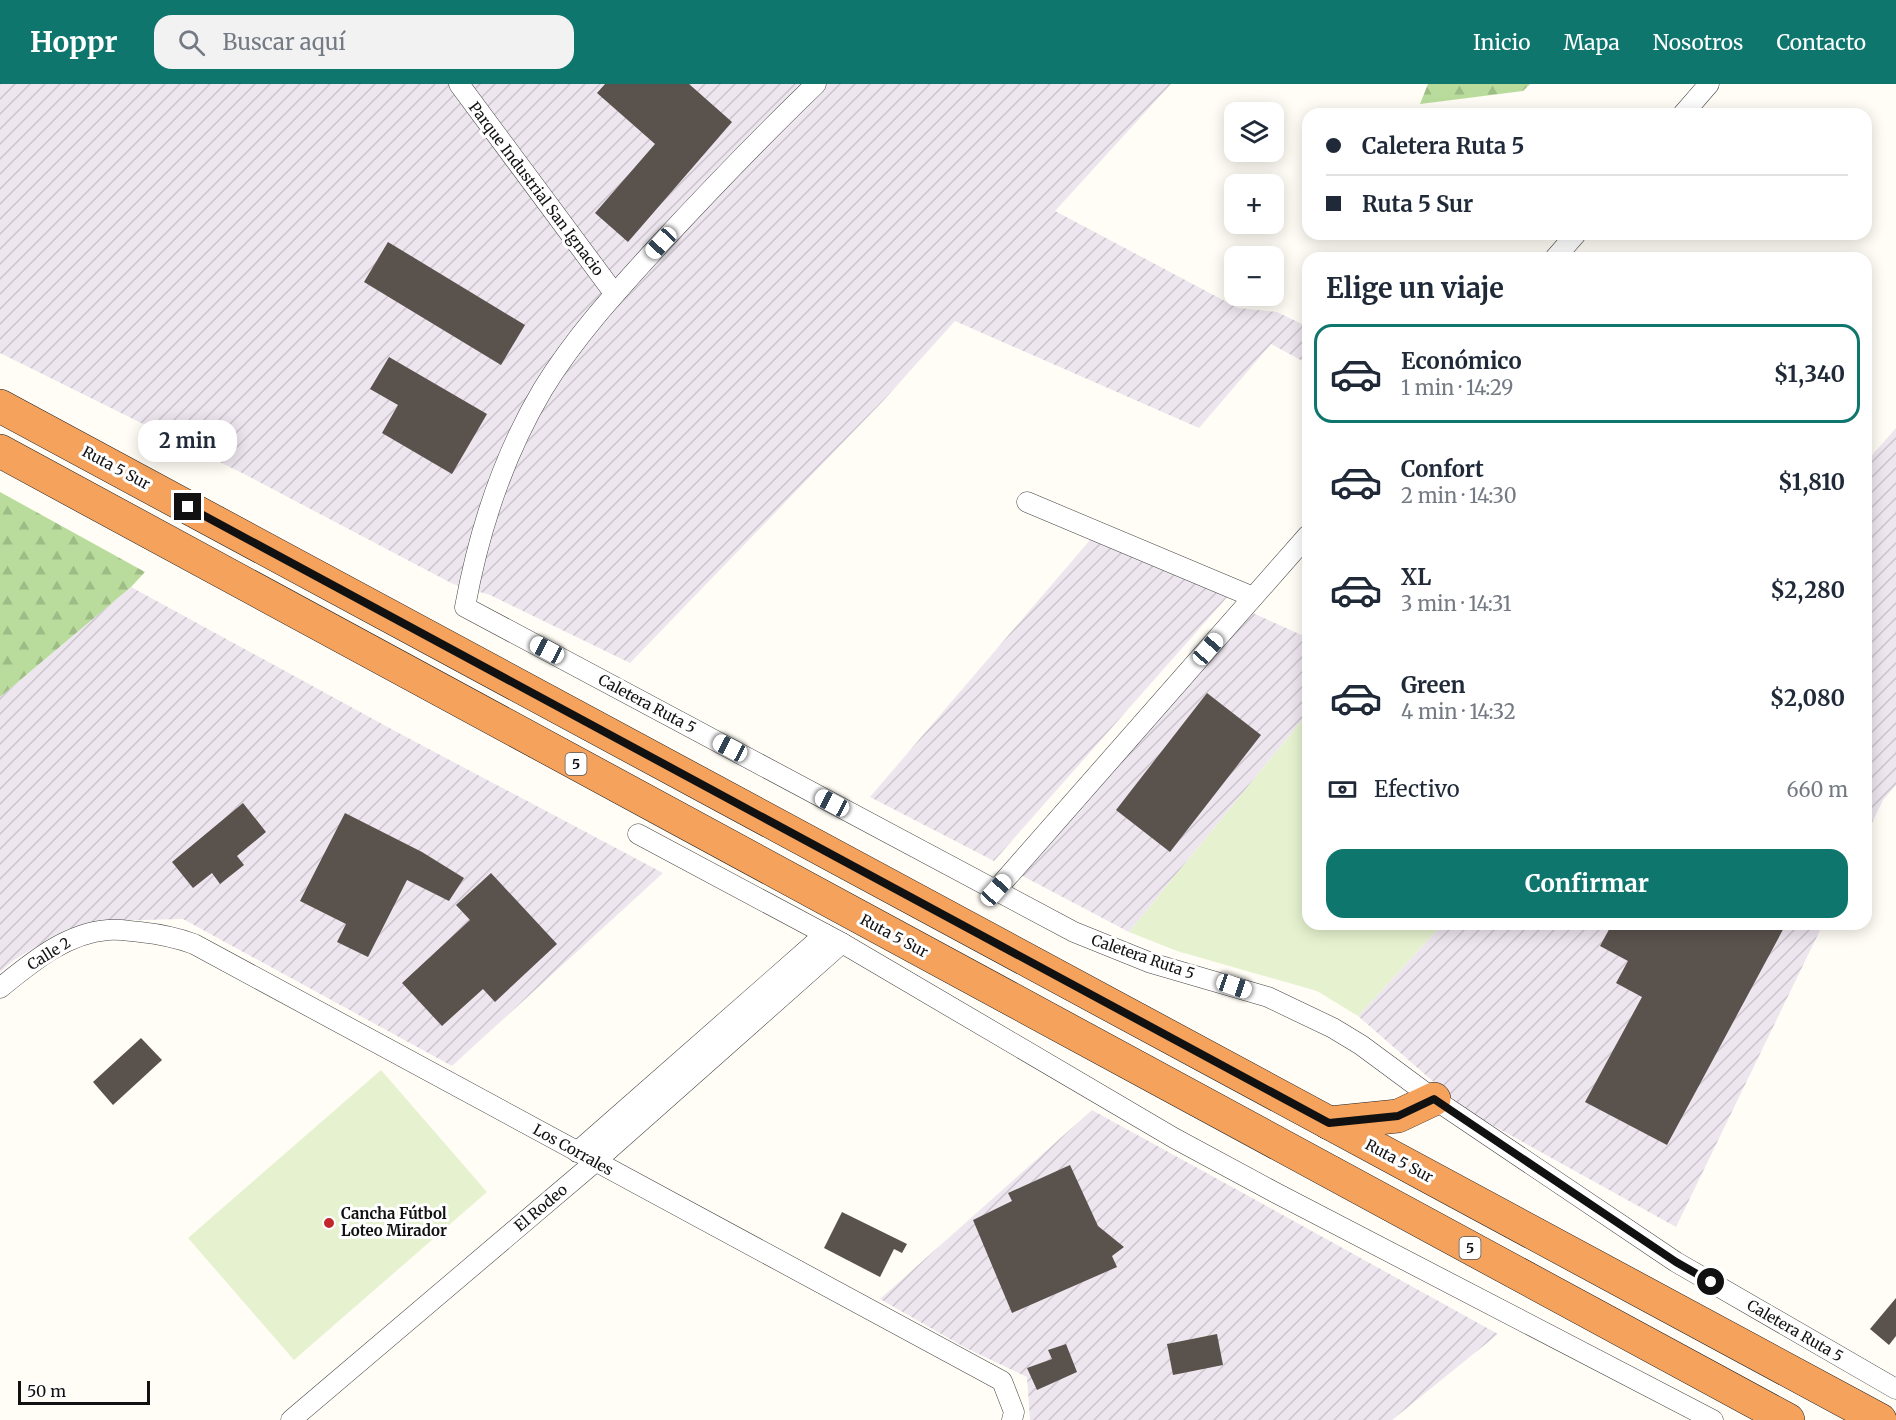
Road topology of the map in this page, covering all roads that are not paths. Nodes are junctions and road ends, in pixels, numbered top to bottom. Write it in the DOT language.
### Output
graph roads {
  1 [pos="459,84"];
  2 [pos="816,84"];
  3 [pos="1709,84"];
  4 [pos="1688,108"];
  5 [pos="1571,240"];
  6 [pos="1560,252"];
  7 [pos="614,293"];
  8 [pos="0,406"];
  9 [pos="0,451"];
  10 [pos="1028,502"];
  11 [pos="1302,542"];
  12 [pos="1253,597"];
  13 [pos="465,607"];
  14 [pos="638,834"];
  15 [pos="996,890"];
  16 [pos="140,932"];
  17 [pos="834,938"];
  18 [pos="0,988"];
  19 [pos="1434,1099"];
  20 [pos="1329,1123"];
  21 [pos="577,1152"];
  22 [pos="595,1162"];
  23 [pos="1896,1389"];
  24 [pos="291,1420"];
  25 [pos="1012,1420"];
  26 [pos="1710,1420"];
  27 [pos="1788,1420"];
  28 [pos="1880,1420"];
  1 -- 7 [label="street, Parque Industrial San Ignacio"];
  2 -- 7 [label="street, Parque Industrial San Ignacio"];
  3 -- 4 [label="street"];
  5 -- 6 [label="street"];
  7 -- 13 [label="street, Parque Industrial San Ignacio"];
  8 -- 20 [label="highway, Ruta 5 Sur"];
  9 -- 27 [label="highway, Ruta 5 Sur / 5"];
  10 -- 12 [label="street"];
  11 -- 12 [label="street"];
  12 -- 15 [label="street"];
  13 -- 15 [label="street, Caletera Ruta 5"];
  14 -- 17 [label="street"];
  15 -- 19 [label="street, Caletera Ruta 5"];
  16 -- 18 [label="street, Calle 2"];
  16 -- 21 [label="street, Los Corrales"];
  17 -- 21 [label="street"];
  17 -- 22 [label="street, El Rodeo"];
  17 -- 26 [label="street"];
  19 -- 20 [label="highway"];
  19 -- 23 [label="street, Caletera Ruta 5"];
  20 -- 28 [label="highway, Ruta 5 Sur"];
  21 -- 22 [label="street, Los Corrales"];
  22 -- 24 [label="street, El Rodeo"];
  22 -- 25 [label="street, Los Corrales"];
}
